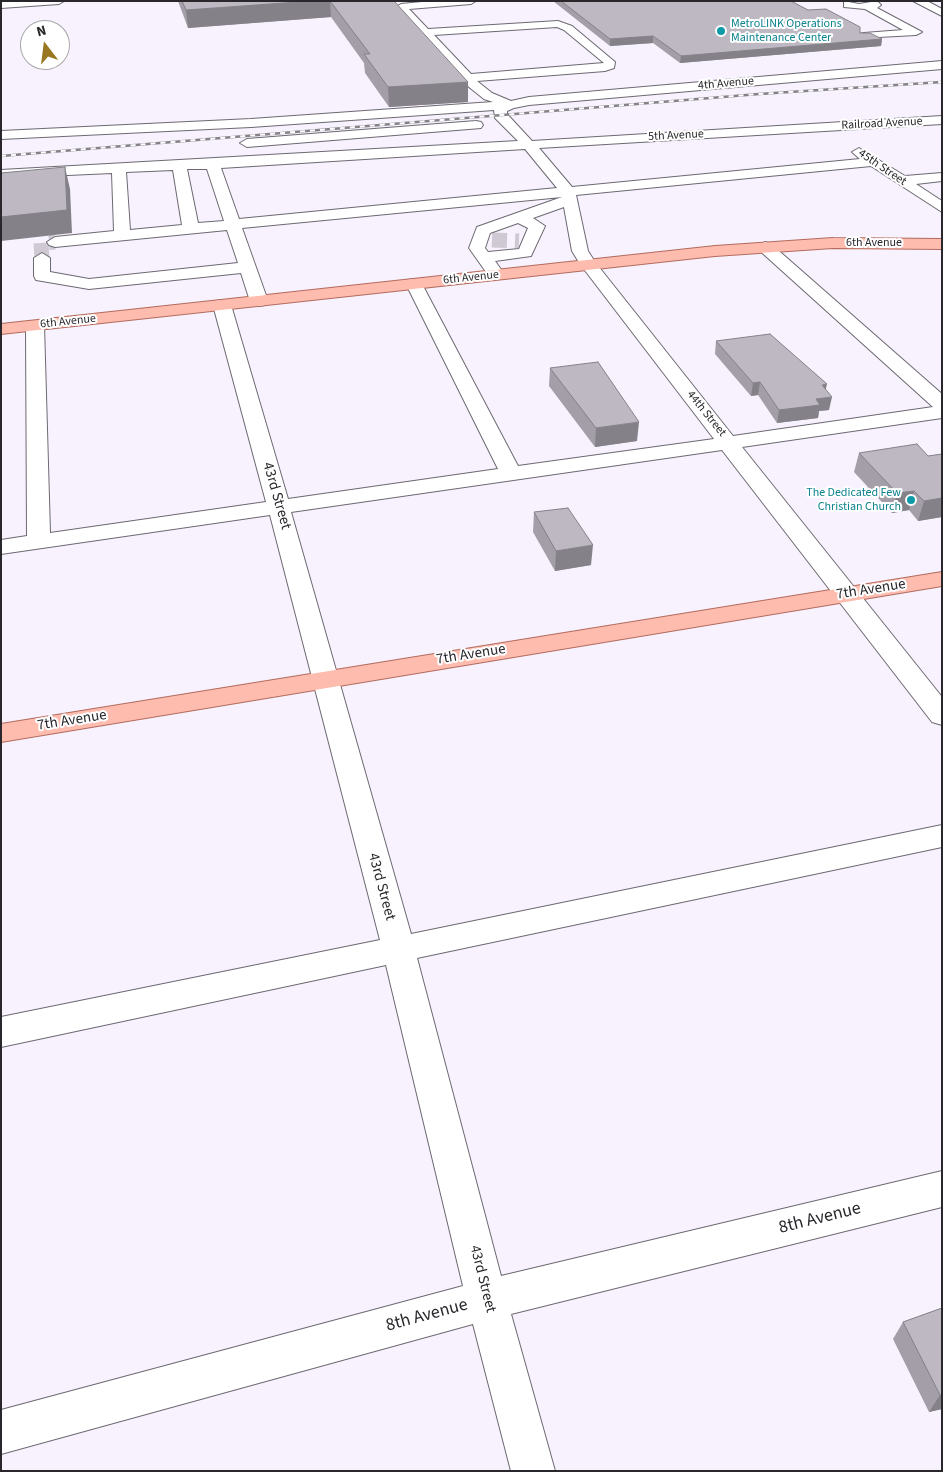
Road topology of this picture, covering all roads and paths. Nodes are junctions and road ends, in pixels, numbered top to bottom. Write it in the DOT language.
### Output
graph roads {
  1 [pos="59,1"];
  2 [pos="471,1"];
  3 [pos="849,1"];
  4 [pos="918,1"];
  5 [pos="874,4"];
  6 [pos="1,5"];
  7 [pos="942,13"];
  8 [pos="425,32"];
  9 [pos="864,36"];
  10 [pos="942,65"];
  11 [pos="468,78"];
  12 [pos="510,105"];
  13 [pos="942,120"];
  14 [pos="508,122"];
  15 [pos="822,127"];
  16 [pos="1,134"];
  17 [pos="231,144"];
  18 [pos="529,145"];
  19 [pos="68,157"];
  20 [pos="1,162"];
  21 [pos="873,162"];
  22 [pos="213,164"];
  23 [pos="179,166"];
  24 [pos="119,168"];
  25 [pos="1,174"];
  26 [pos="942,177"];
  27 [pos="902,181"];
  28 [pos="569,196"];
  29 [pos="942,208"];
  30 [pos="520,218"];
  31 [pos="233,225"];
  32 [pos="537,226"];
  33 [pos="191,229"];
  34 [pos="576,230"];
  35 [pos="122,235"];
  36 [pos="55,242"];
  37 [pos="942,244"];
  38 [pos="765,247"];
  39 [pos="485,257"];
  40 [pos="42,258"];
  41 [pos="588,264"];
  42 [pos="247,267"];
  43 [pos="497,275"];
  44 [pos="414,284"];
  45 [pos="259,301"];
  46 [pos="222,305"];
  47 [pos="35,325"];
  48 [pos="1,329"];
  49 [pos="942,405"];
  50 [pos="942,412"];
  51 [pos="729,443"];
  52 [pos="511,474"];
  53 [pos="279,508"];
  54 [pos="39,542"];
  55 [pos="1,547"];
  56 [pos="942,579"];
  57 [pos="846,594"];
  58 [pos="326,679"];
  59 [pos="942,716"];
  60 [pos="1,733"];
  61 [pos="942,836"];
  62 [pos="398,950"];
  63 [pos="1,1032"];
  64 [pos="942,1189"];
  65 [pos="487,1300"];
  66 [pos="1,1432"];
  67 [pos="533,1471"];
  1 -- 6 [label="street"];
  2 -- 8 [label="street"];
  3 -- 5 [label="street"];
  4 -- 7 [label="street"];
  5 -- 9 [label="street"];
  8 -- 11 [label="street"];
  8 -- 11 [label="street"];
  10 -- 12 [label="street, 4th Avenue"];
  11 -- 12 [label="street"];
  12 -- 14 [label="street"];
  12 -- 16 [label="street, 4th Avenue"];
  13 -- 15 [label="street, Railroad Avenue"];
  14 -- 17 [label="street"];
  14 -- 18 [label="street, 44th Street"];
  15 -- 18 [label="street, 5th Avenue"];
  15 -- 21 [label="street, 45th Street"];
  18 -- 22 [label="street, 5th Avenue"];
  18 -- 28 [label="street, 44th Street"];
  19 -- 20 [label="street"];
  21 -- 27 [label="street, 45th Street"];
  21 -- 28 [label="street"];
  22 -- 23 [label="street, 5th Avenue"];
  22 -- 31 [label="street"];
  23 -- 24 [label="street, 5th Avenue"];
  23 -- 33 [label="street"];
  24 -- 25 [label="street, 5th Avenue"];
  24 -- 35 [label="street"];
  26 -- 27 [label="street"];
  27 -- 29 [label="street, 45th Street"];
  28 -- 30 [label="street"];
  28 -- 31 [label="street"];
  28 -- 34 [label="street, 44th Street"];
  30 -- 32 [label="street"];
  30 -- 39 [label="street"];
  31 -- 33 [label="street"];
  31 -- 42 [label="street"];
  32 -- 34 [label="street"];
  32 -- 39 [label="street"];
  33 -- 35 [label="street"];
  34 -- 41 [label="street, 44th Street"];
  35 -- 36 [label="street"];
  37 -- 38 [label="main road, 6th Avenue"];
  38 -- 41 [label="main road, 6th Avenue"];
  38 -- 49 [label="street"];
  39 -- 43 [label="street"];
  40 -- 42 [label="street"];
  41 -- 43 [label="main road, 6th Avenue"];
  41 -- 51 [label="street, 44th Street"];
  42 -- 45 [label="street"];
  43 -- 44 [label="main road, 6th Avenue"];
  44 -- 45 [label="main road, 6th Avenue"];
  44 -- 52 [label="street"];
  45 -- 46 [label="main road, 6th Avenue"];
  46 -- 47 [label="main road, 6th Avenue"];
  46 -- 53 [label="street, 43rd Street"];
  47 -- 48 [label="main road, 6th Avenue"];
  47 -- 54 [label="street"];
  50 -- 51 [label="street"];
  51 -- 52 [label="street"];
  51 -- 57 [label="street, 44th Street"];
  52 -- 53 [label="street"];
  53 -- 54 [label="street"];
  53 -- 58 [label="street, 43rd Street"];
  54 -- 55 [label="street"];
  56 -- 57 [label="main road, 7th Avenue"];
  57 -- 58 [label="main road, 7th Avenue"];
  57 -- 59 [label="street, 44th Street"];
  58 -- 60 [label="main road, 7th Avenue"];
  58 -- 62 [label="street, 43rd Street"];
  61 -- 62 [label="street"];
  62 -- 63 [label="street"];
  62 -- 65 [label="street, 43rd Street"];
  64 -- 65 [label="street, 8th Avenue"];
  65 -- 66 [label="street, 8th Avenue"];
  65 -- 67 [label="street, 43rd Street"];
}
